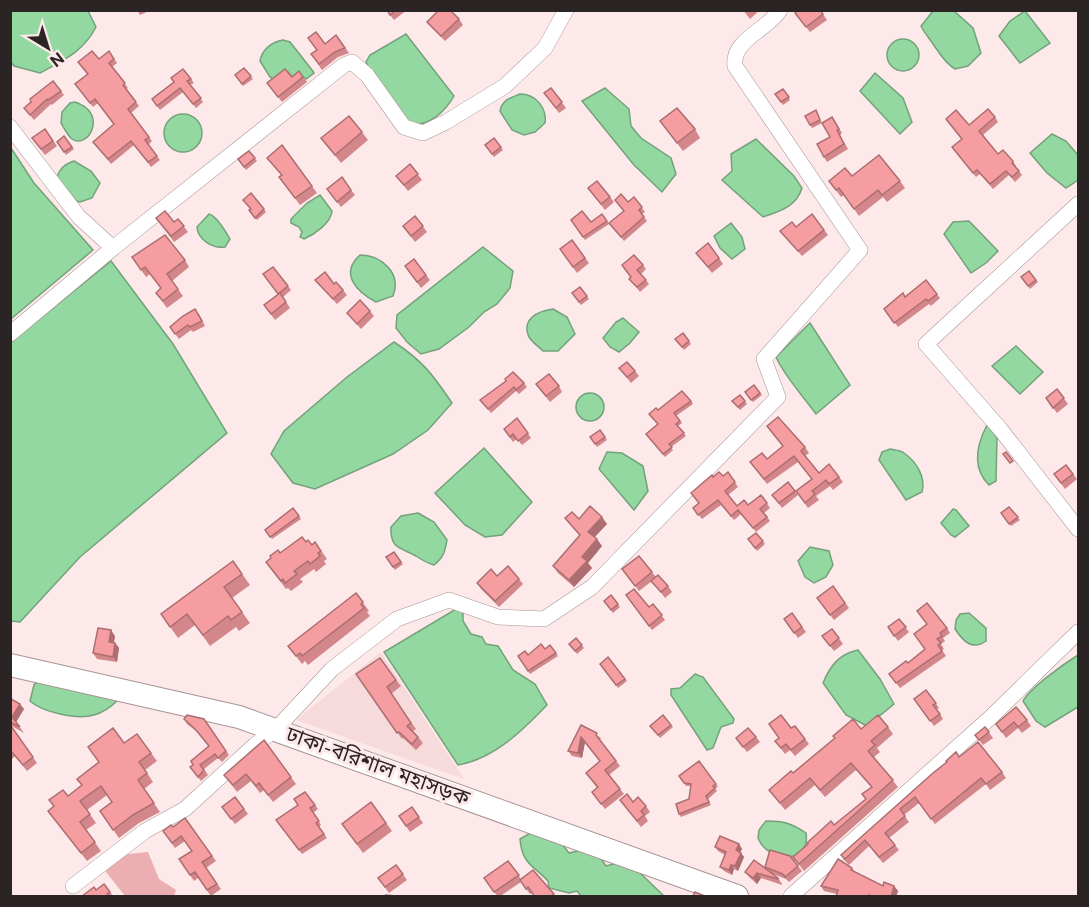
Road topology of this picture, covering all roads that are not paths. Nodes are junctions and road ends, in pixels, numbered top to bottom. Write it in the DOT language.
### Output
graph roads {
  1 [pos="566,10"];
  2 [pos="780,10"];
  3 [pos="10,127"];
  4 [pos="1078,204"];
  5 [pos="113,248"];
  6 [pos="10,334"];
  7 [pos="1078,529"];
  8 [pos="1078,632"];
  9 [pos="10,665"];
  10 [pos="276,729"];
  11 [pos="73,886"];
  12 [pos="737,897"];
  13 [pos="791,897"];
  1 -- 5 [label="street"];
  2 -- 10 [label="street"];
  3 -- 5 [label="street"];
  4 -- 7 [label="street"];
  5 -- 6 [label="street"];
  8 -- 13 [label="street"];
  9 -- 10 [label="highway, ঢাকা-বরিশাল মহাসড়ক"];
  10 -- 11 [label="street"];
  10 -- 12 [label="highway, ঢাকা-বরিশাল মহাসড়ক"];
}
